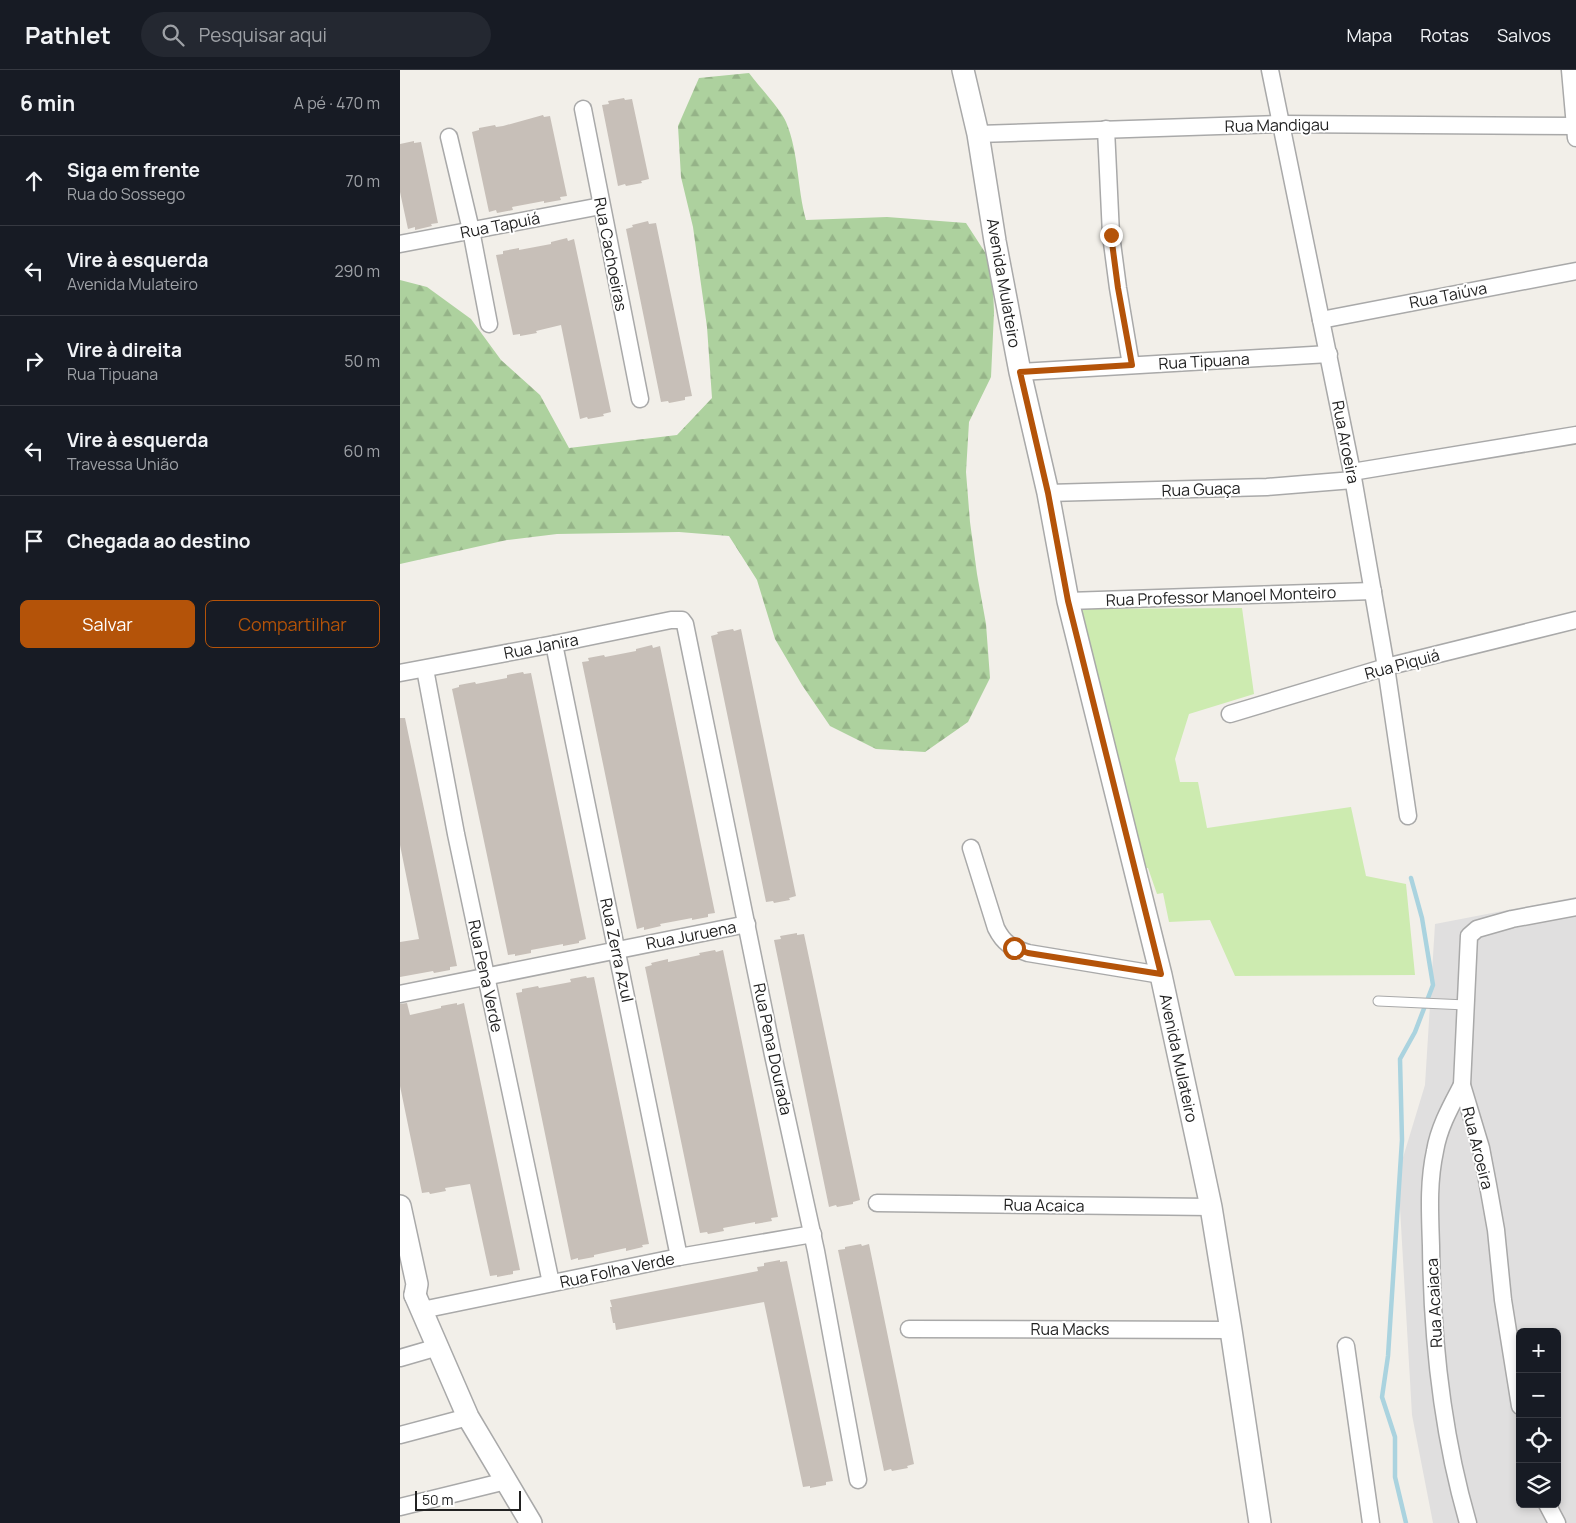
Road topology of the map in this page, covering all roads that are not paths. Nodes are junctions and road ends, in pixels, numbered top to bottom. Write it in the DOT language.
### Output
graph roads {
  1 [pos="963,70"];
  2 [pos="1270,70"];
  3 [pos="1570,70"];
  4 [pos="582,109"];
  5 [pos="1280,124"];
  6 [pos="1106,129"];
  7 [pos="1576,130"];
  8 [pos="978,134"];
  9 [pos="449,136"];
  10 [pos="601,206"];
  11 [pos="471,230"];
  12 [pos="400,244"];
  13 [pos="1576,271"];
  14 [pos="1321,320"];
  15 [pos="489,324"];
  16 [pos="1329,354"];
  17 [pos="1132,365"];
  18 [pos="1020,372"];
  19 [pos="640,399"];
  20 [pos="1576,435"];
  21 [pos="1352,476"];
  22 [pos="1048,493"];
  23 [pos="1373,591"];
  24 [pos="1068,601"];
  25 [pos="682,620"];
  26 [pos="1576,620"];
  27 [pos="554,644"];
  28 [pos="1386,667"];
  29 [pos="425,669"];
  30 [pos="400,673"];
  31 [pos="1230,714"];
  32 [pos="1408,816"];
  33 [pos="972,848"];
  34 [pos="1576,907"];
  35 [pos="747,924"];
  36 [pos="617,950"];
  37 [pos="1161,974"];
  38 [pos="486,976"];
  39 [pos="400,994"];
  40 [pos="1378,1001"];
  41 [pos="1466,1004"];
  42 [pos="1462,1085"];
  43 [pos="877,1203"];
  44 [pos="400,1206"];
  45 [pos="1211,1207"];
  46 [pos="813,1234"];
  47 [pos="679,1257"];
  48 [pos="551,1283"];
  49 [pos="412,1298"];
  50 [pos="909,1329"];
  51 [pos="1231,1330"];
  52 [pos="1346,1346"];
  53 [pos="438,1347"];
  54 [pos="400,1358"];
  55 [pos="1516,1381"];
  56 [pos="468,1417"];
  57 [pos="400,1435"];
  58 [pos="506,1480"];
  59 [pos="858,1480"];
  60 [pos="400,1507"];
  61 [pos="1549,1508"];
  62 [pos="530,1523"];
  63 [pos="1260,1523"];
  64 [pos="1371,1523"];
  65 [pos="1468,1523"];
  66 [pos="1556,1523"];
  1 -- 8 [label="street, Avenida Mulateiro"];
  2 -- 5 [label="street, Rua Aroeira"];
  3 -- 7 [label="street"];
  4 -- 10 [label="street, Rua Cachoeiras"];
  5 -- 6 [label="street, Rua Mandigau"];
  5 -- 7 [label="street, Rua Mandigau"];
  5 -- 14 [label="street, Rua Aroeira"];
  6 -- 8 [label="street, Rua Mandigau"];
  6 -- 17 [label="street"];
  8 -- 18 [label="street, Avenida Mulateiro"];
  9 -- 11 [label="street"];
  10 -- 11 [label="street, Rua Tapuiá"];
  10 -- 19 [label="street, Rua Cachoeiras"];
  11 -- 12 [label="street, Rua Tapuiá"];
  11 -- 15 [label="street"];
  13 -- 14 [label="street, Rua Taiúva"];
  14 -- 16 [label="street, Rua Aroeira"];
  16 -- 17 [label="street, Rua Tipuana"];
  16 -- 21 [label="street, Rua Aroeira"];
  17 -- 18 [label="street, Rua Tipuana"];
  18 -- 22 [label="street, Avenida Mulateiro"];
  20 -- 21 [label="street, Rua Guaça"];
  21 -- 22 [label="street, Rua Guaça"];
  21 -- 23 [label="street, Rua Aroeira"];
  22 -- 24 [label="street, Avenida Mulateiro"];
  23 -- 24 [label="street, Rua Professor Manoel Monteiro"];
  23 -- 28 [label="street, Rua Aroeira"];
  24 -- 37 [label="street, Avenida Mulateiro"];
  25 -- 27 [label="street, Rua Janira"];
  25 -- 35 [label="street, Rua Pena Dourada"];
  26 -- 28 [label="street, Rua Piquiá"];
  27 -- 29 [label="street, Rua Janira"];
  27 -- 36 [label="street, Rua Zerra Azul"];
  28 -- 31 [label="street, Rua Piquiá"];
  28 -- 32 [label="street, Rua Aroeira"];
  29 -- 30 [label="street, Rua Janira"];
  29 -- 38 [label="street, Rua Pena Verde"];
  33 -- 37 [label="street"];
  34 -- 41 [label="street, Rua Aroeira"];
  35 -- 36 [label="street, Rua Juruena"];
  35 -- 46 [label="street, Rua Pena Dourada"];
  36 -- 38 [label="street, Rua Juruena"];
  36 -- 47 [label="street, Rua Zerra Azul"];
  37 -- 45 [label="street, Avenida Mulateiro"];
  38 -- 39 [label="street, Rua Juruena"];
  38 -- 48 [label="street, Rua Pena Verde"];
  40 -- 41 [label="lane"];
  41 -- 42 [label="street, Rua Aroeira"];
  42 -- 55 [label="street, Rua Aroeira"];
  42 -- 65 [label="street, Rua Acaiaca"];
  43 -- 45 [label="street, Rua Acaica"];
  44 -- 49 [label="street"];
  45 -- 51 [label="street, Avenida Mulateiro"];
  46 -- 47 [label="street, Rua Folha Verde"];
  46 -- 59 [label="street, Rua Pena Dourada"];
  47 -- 48 [label="street, Rua Folha Verde"];
  48 -- 49 [label="street, Rua Folha Verde"];
  49 -- 53 [label="street"];
  50 -- 51 [label="street, Rua Macks"];
  51 -- 63 [label="street, Avenida Mulateiro"];
  52 -- 64 [label="street"];
  53 -- 54 [label="street"];
  53 -- 56 [label="street"];
  56 -- 57 [label="street"];
  56 -- 58 [label="street"];
  58 -- 60 [label="street"];
  58 -- 62 [label="street"];
  61 -- 66 [label="street"];
}
